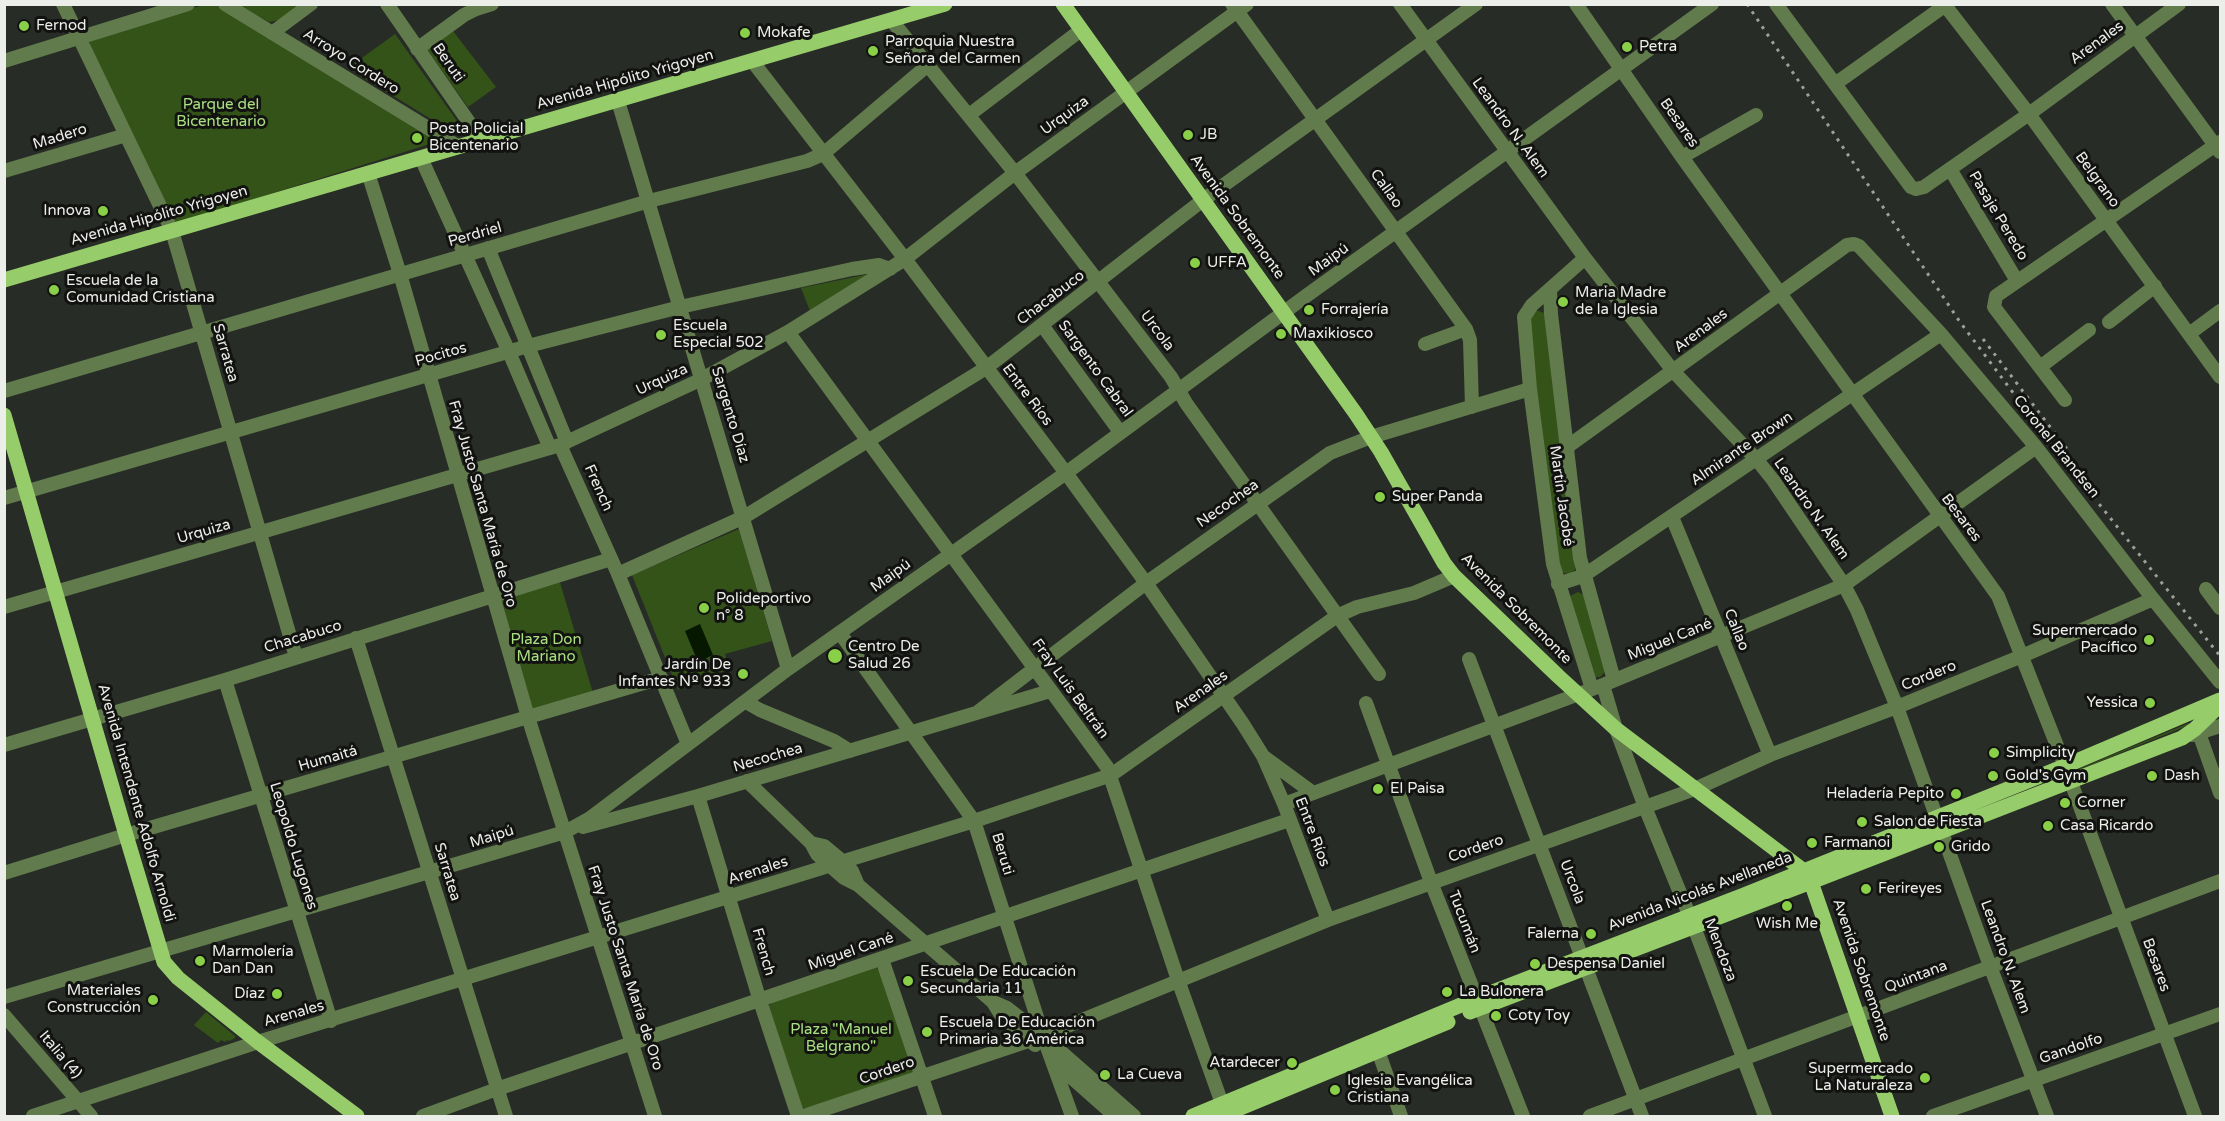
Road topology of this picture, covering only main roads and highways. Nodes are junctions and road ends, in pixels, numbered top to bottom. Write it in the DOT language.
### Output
graph roads {
  1 [pos="945,4"];
  2 [pos="1063,4"];
  3 [pos="4,280"];
  4 [pos="4,415"];
  5 [pos="2216,704"];
  6 [pos="2068,774"];
  7 [pos="1807,877"];
  8 [pos="1224,1113"];
  9 [pos="357,1116"];
  10 [pos="1193,1116"];
  11 [pos="1892,1116"];
  1 -- 3 [label="main road, Avenida Hipólito Yrigoyen"];
  2 -- 7 [label="main road, Avenida Sobremonte"];
  4 -- 9 [label="main road, Avenida Intendente Adolfo Arnoldi"];
  5 -- 6 [label="main road, Avenida Nicolás Avellaneda"];
  5 -- 6 [label="main road, Avenida Nicolás Avellaneda"];
  6 -- 7 [label="main road, Avenida Nicolás Avellaneda"];
  7 -- 8 [label="main road, Avenida Nicolás Avellaneda"];
  7 -- 11 [label="main road, Avenida Sobremonte"];
  8 -- 10 [label="main road, Avenida Nicolás Avellaneda"];
}
